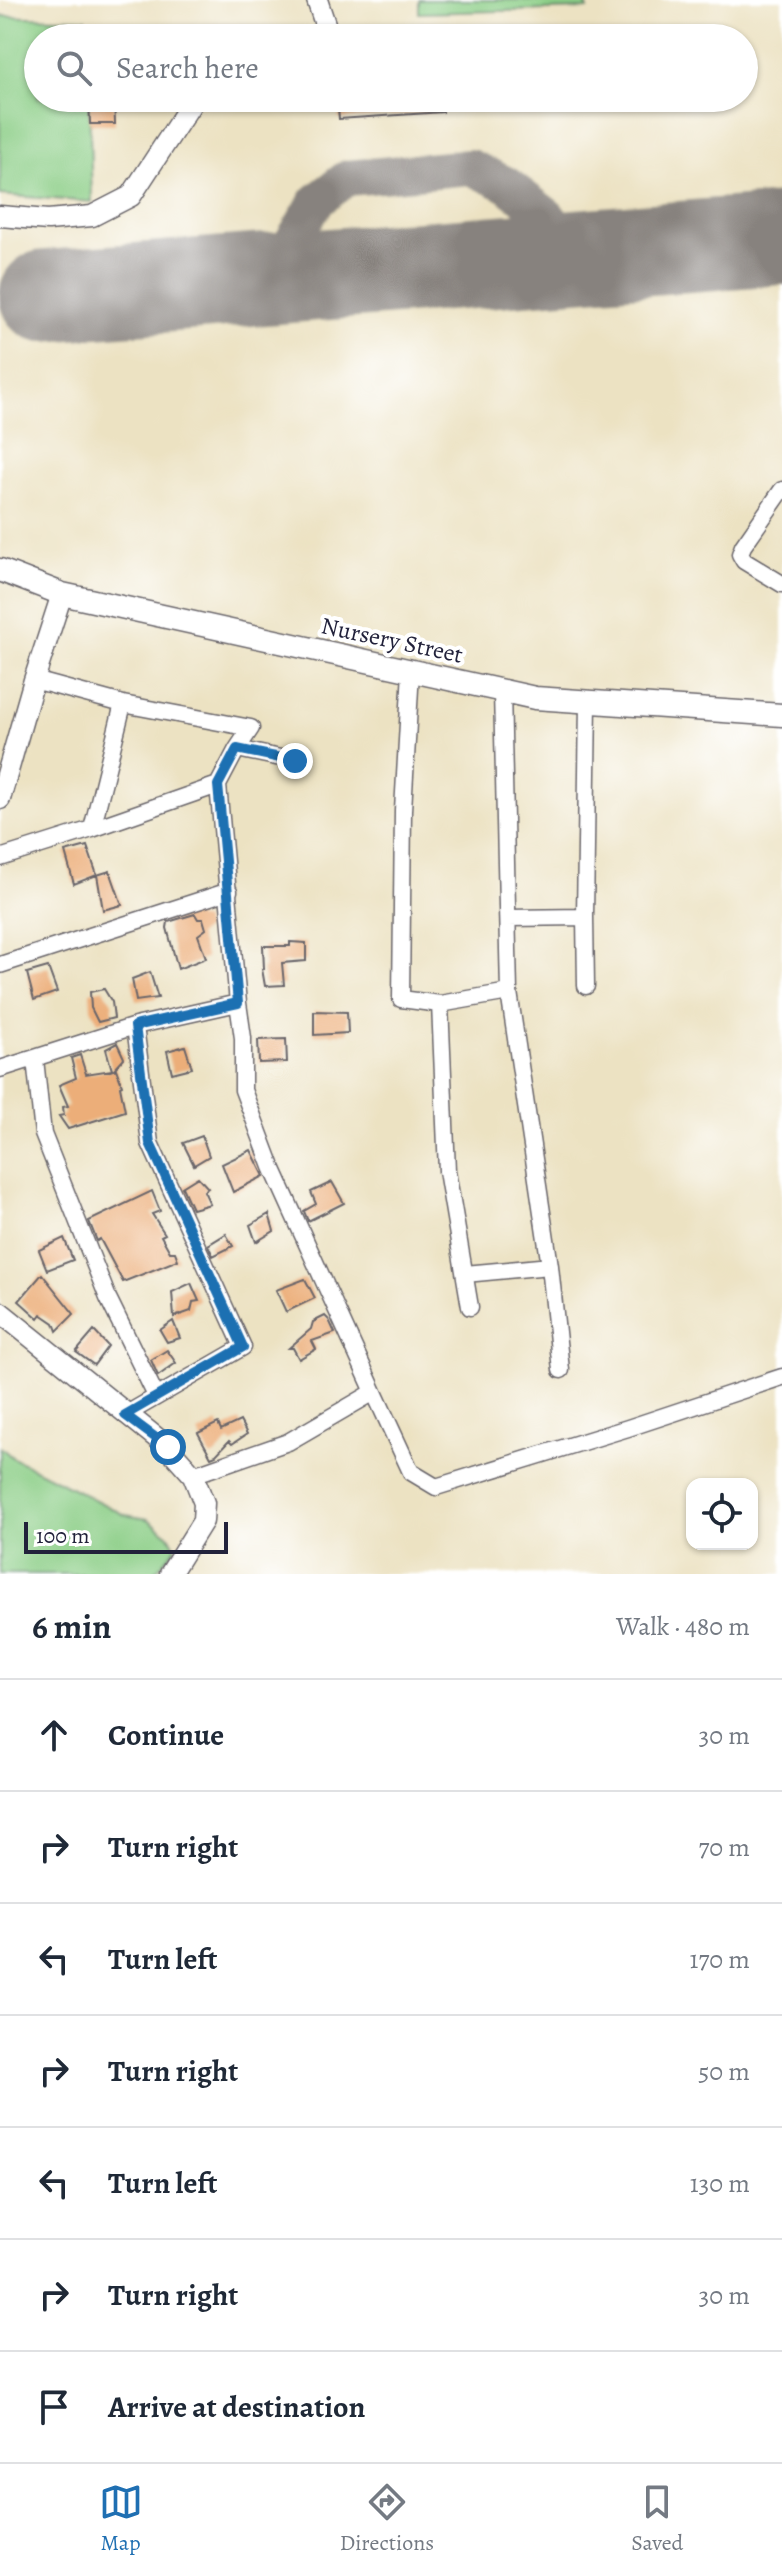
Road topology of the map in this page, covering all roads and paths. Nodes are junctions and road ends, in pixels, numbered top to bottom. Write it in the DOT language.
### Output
graph roads {
  1 [pos="317,0"];
  2 [pos="325,24"];
  3 [pos="186,112"];
  4 [pos="0,216"];
  5 [pos="782,490"];
  6 [pos="0,570"];
  7 [pos="782,584"];
  8 [pos="62,594"];
  9 [pos="411,671"];
  10 [pos="34,680"];
  11 [pos="502,691"];
  12 [pos="588,702"];
  13 [pos="123,704"];
  14 [pos="782,715"];
  15 [pos="237,749"];
  16 [pos="295,761"];
  17 [pos="218,785"];
  18 [pos="0,799"];
  19 [pos="92,829"];
  20 [pos="0,858"];
  21 [pos="229,891"];
  22 [pos="585,917"];
  23 [pos="508,918"];
  24 [pos="0,965"];
  25 [pos="586,986"];
  26 [pos="509,992"];
  27 [pos="238,1003"];
  28 [pos="440,1004"];
  29 [pos="135,1026"];
  30 [pos="35,1059"];
  31 [pos="0,1069"];
  32 [pos="550,1266"];
  33 [pos="465,1274"];
  34 [pos="470,1307"];
  35 [pos="0,1312"];
  36 [pos="561,1370"];
  37 [pos="782,1377"];
  38 [pos="374,1392"];
  39 [pos="156,1396"];
  40 [pos="125,1415"];
  41 [pos="193,1475"];
  42 [pos="170,1574"];
  1 -- 2 [label="street"];
  3 -- 4 [label="street"];
  5 -- 7 [label="street"];
  6 -- 8 [label="main road, Nursery Street"];
  8 -- 9 [label="main road, Nursery Street"];
  8 -- 10 [label="street"];
  9 -- 11 [label="main road, Nursery Street"];
  9 -- 28 [label="street"];
  10 -- 13 [label="street"];
  10 -- 18 [label="street"];
  11 -- 12 [label="main road, Nursery Street"];
  11 -- 23 [label="street"];
  12 -- 14 [label="main road, Nursery Street"];
  12 -- 22 [label="street"];
  13 -- 15 [label="street"];
  13 -- 19 [label="street"];
  15 -- 16 [label="street"];
  15 -- 17 [label="street"];
  17 -- 19 [label="street"];
  17 -- 21 [label="street"];
  19 -- 20 [label="street"];
  21 -- 24 [label="street"];
  21 -- 27 [label="street"];
  22 -- 23 [label="street"];
  22 -- 25 [label="street"];
  23 -- 26 [label="street"];
  26 -- 28 [label="street"];
  26 -- 32 [label="street"];
  27 -- 29 [label="street"];
  27 -- 38 [label="street"];
  28 -- 33 [label="street"];
  29 -- 30 [label="street"];
  29 -- 39 [label="street"];
  30 -- 31 [label="street"];
  30 -- 39 [label="street"];
  32 -- 33 [label="street"];
  32 -- 36 [label="street"];
  33 -- 34 [label="street"];
  35 -- 40 [label="street"];
  37 -- 38 [label="street"];
  38 -- 41 [label="street"];
  39 -- 40 [label="street"];
  40 -- 41 [label="street"];
  41 -- 42 [label="street"];
}
